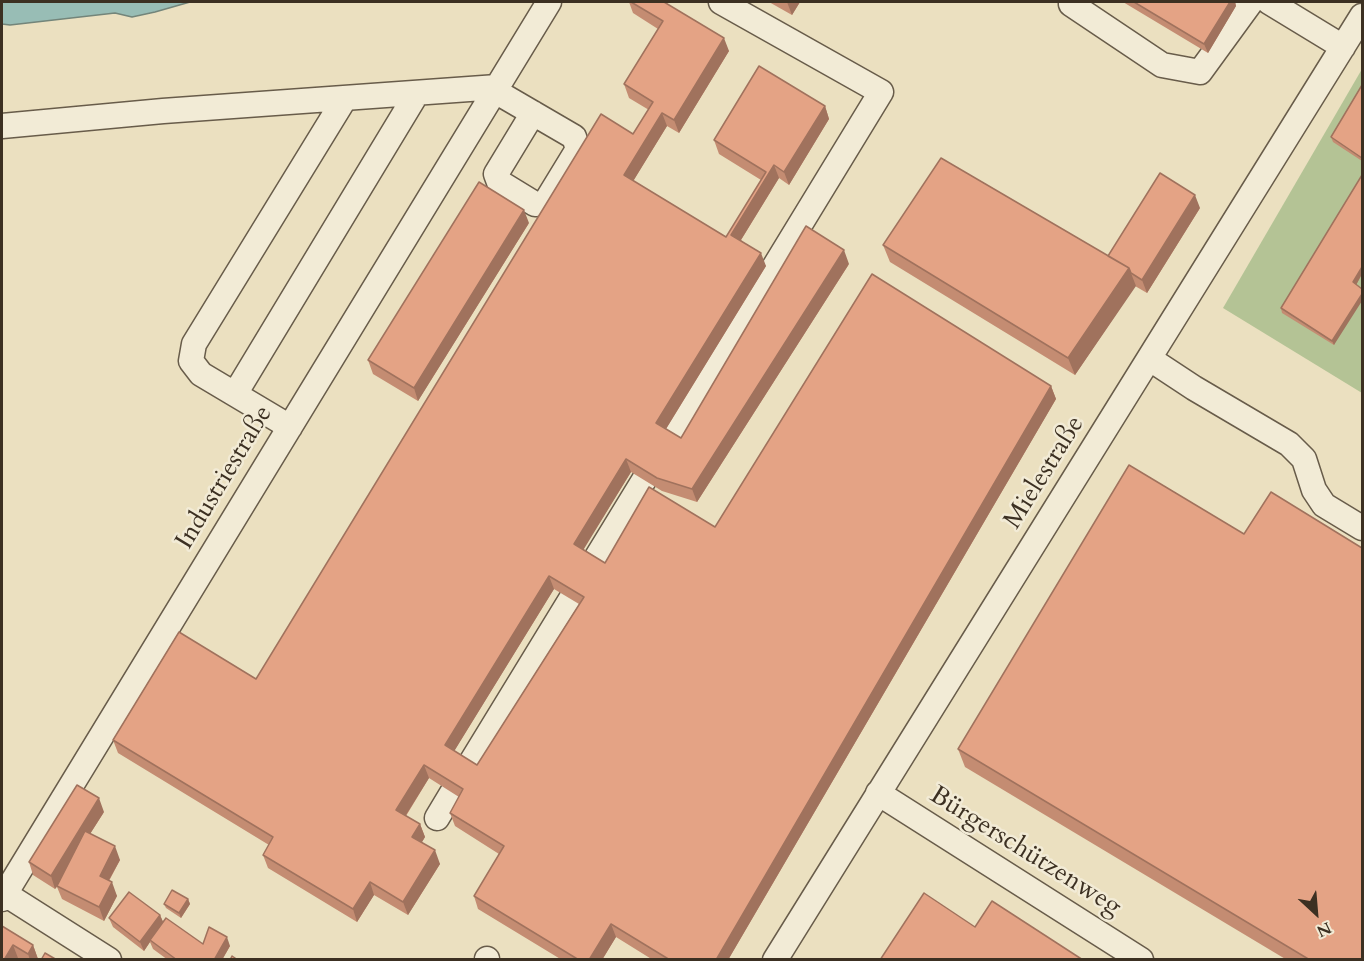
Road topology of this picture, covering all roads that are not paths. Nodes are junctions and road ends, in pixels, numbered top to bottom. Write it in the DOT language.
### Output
graph roads {
  1 [pos="549,2"];
  2 [pos="721,2"];
  3 [pos="1072,2"];
  4 [pos="1251,2"];
  5 [pos="1281,5"];
  6 [pos="1362,16"];
  7 [pos="1343,47"];
  8 [pos="496,89"];
  9 [pos="417,93"];
  10 [pos="345,98"];
  11 [pos="533,113"];
  12 [pos="2,126"];
  13 [pos="1150,359"];
  14 [pos="235,394"];
  15 [pos="290,427"];
  16 [pos="668,441"];
  17 [pos="644,480"];
  18 [pos="1362,528"];
  19 [pos="592,565"];
  20 [pos="571,599"];
  21 [pos="467,769"];
  22 [pos="452,793"];
  23 [pos="878,793"];
  24 [pos="437,818"];
  25 [pos="3,897"];
  26 [pos="109,960"];
  27 [pos="775,960"];
  28 [pos="1141,960"];
  1 -- 8 [label="street, Industriestraße"];
  2 -- 16 [label="street"];
  3 -- 4 [label="street"];
  5 -- 7 [label="street"];
  6 -- 7 [label="street, Mielestraße"];
  7 -- 13 [label="street, Mielestraße"];
  8 -- 9 [label="street"];
  8 -- 11 [label="street"];
  8 -- 15 [label="street, Industriestraße"];
  9 -- 10 [label="street"];
  9 -- 14 [label="street"];
  10 -- 12 [label="street"];
  10 -- 14 [label="street"];
  13 -- 18 [label="street"];
  13 -- 23 [label="street, Mielestraße"];
  14 -- 15 [label="street"];
  15 -- 25 [label="street, Industriestraße"];
  17 -- 19 [label="street"];
  20 -- 21 [label="street"];
  22 -- 24 [label="street"];
  23 -- 27 [label="street, Mielestraße"];
  23 -- 28 [label="street, Bürgerschützenweg"];
  25 -- 26 [label="street"];
}
